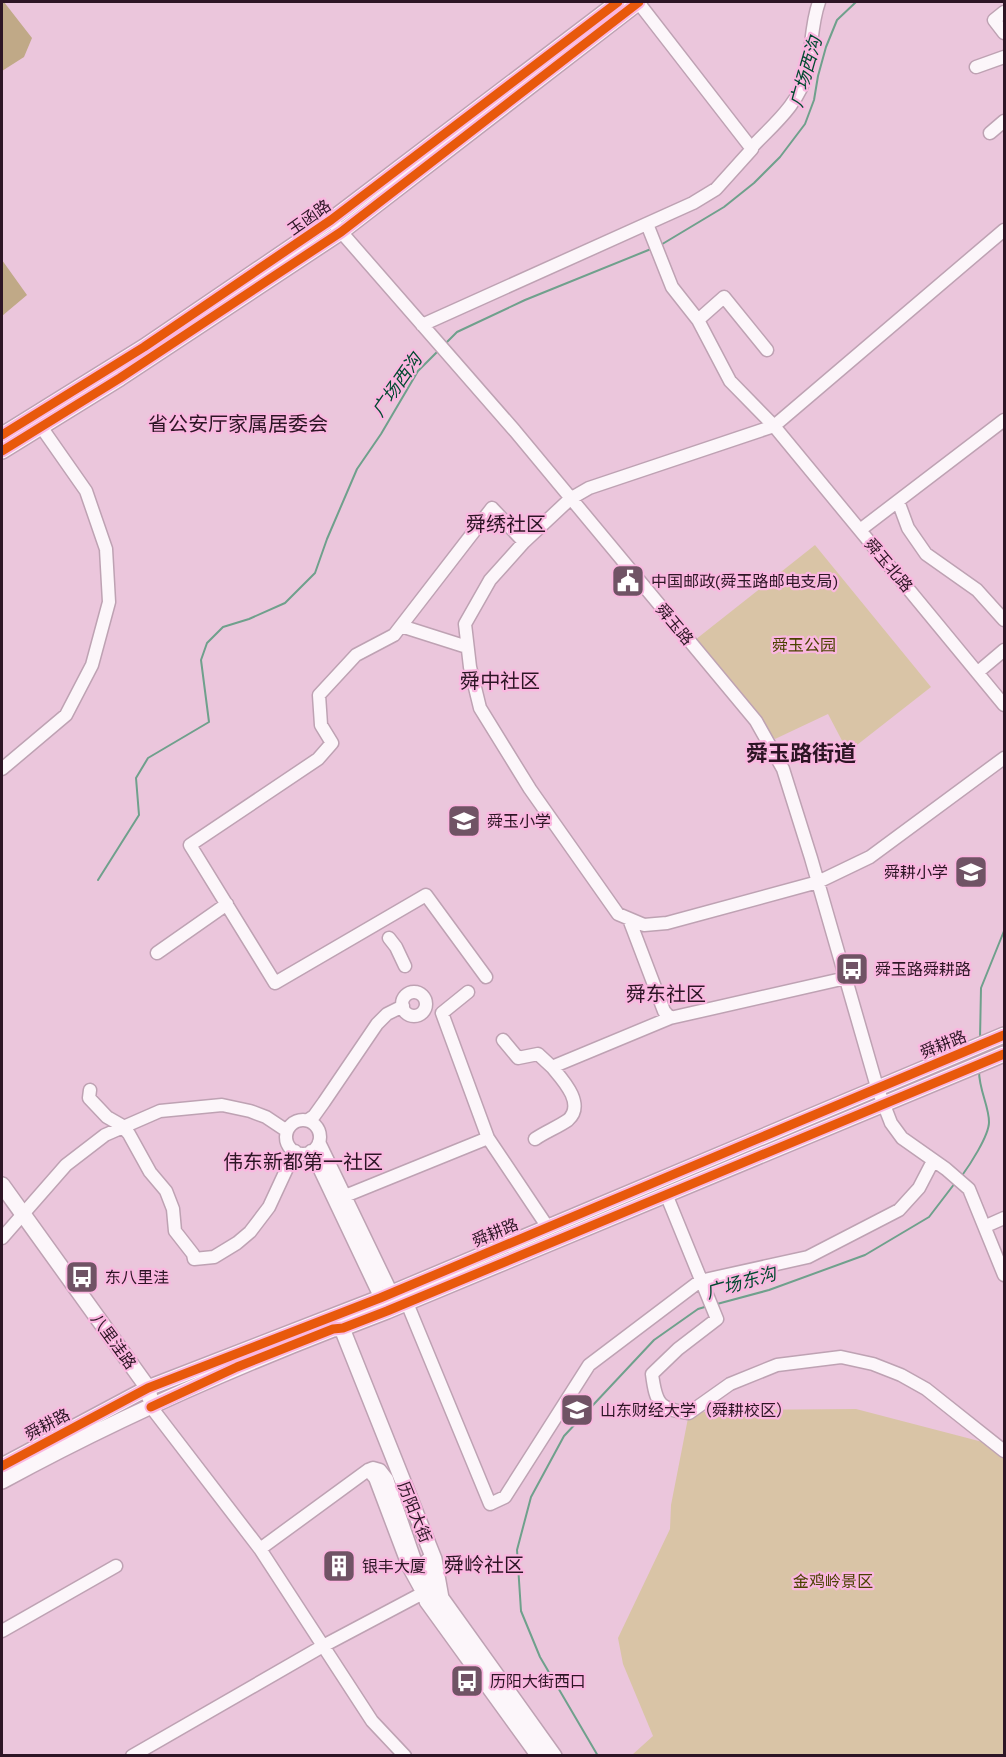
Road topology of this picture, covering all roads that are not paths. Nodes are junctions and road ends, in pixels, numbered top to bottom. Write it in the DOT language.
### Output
graph roads {
  1 [pos="618,2"];
  2 [pos="639,2"];
  3 [pos="819,2"];
  4 [pos="1005,12"];
  5 [pos="1005,33"];
  6 [pos="1005,57"];
  7 [pos="976,67"];
  8 [pos="1005,121"];
  9 [pos="990,133"];
  10 [pos="753,146"];
  11 [pos="647,224"];
  12 [pos="336,226"];
  13 [pos="1005,230"];
  14 [pos="698,320"];
  15 [pos="422,325"];
  16 [pos="767,350"];
  17 [pos="1005,420"];
  18 [pos="37,421"];
  19 [pos="774,426"];
  20 [pos="2,435"];
  21 [pos="2,452"];
  22 [pos="570,498"];
  23 [pos="898,501"];
  24 [pos="860,530"];
  25 [pos="524,542"];
  26 [pos="1005,620"];
  27 [pos="401,626"];
  28 [pos="467,646"];
  29 [pos="1005,650"];
  30 [pos="978,672"];
  31 [pos="1005,705"];
  32 [pos="1005,758"];
  33 [pos="2,769"];
  34 [pos="818,882"];
  35 [pos="227,904"];
  36 [pos="629,919"];
  37 [pos="389,938"];
  38 [pos="157,953"];
  39 [pos="405,966"];
  40 [pos="486,977"];
  41 [pos="846,978"];
  42 [pos="468,992"];
  43 [pos="442,1013"];
  44 [pos="670,1018"];
  45 [pos="1005,1035"];
  46 [pos="503,1040"];
  47 [pos="1001,1056"];
  48 [pos="552,1067"];
  49 [pos="877,1087"];
  50 [pos="90,1090"];
  51 [pos="884,1104"];
  52 [pos="308,1120"];
  53 [pos="123,1127"];
  54 [pos="287,1131"];
  55 [pos="488,1138"];
  56 [pos="535,1139"];
  57 [pos="315,1147"];
  58 [pos="294,1151"];
  59 [pos="933,1161"];
  60 [pos="2,1185"];
  61 [pos="666,1194"];
  62 [pos="345,1196"];
  63 [pos="2,1197"];
  64 [pos="20,1217"];
  65 [pos="1005,1218"];
  66 [pos="547,1226"];
  67 [pos="986,1226"];
  68 [pos="2,1238"];
  69 [pos="1005,1275"];
  70 [pos="700,1281"];
  71 [pos="393,1302"];
  72 [pos="335,1322"];
  73 [pos="144,1390"];
  74 [pos="151,1407"];
  75 [pos="1005,1451"];
  76 [pos="2,1466"];
  77 [pos="2,1481"];
  78 [pos="260,1549"];
  79 [pos="116,1566"];
  80 [pos="430,1593"];
  81 [pos="2,1631"];
  82 [pos="323,1646"];
  83 [pos="132,1755"];
  84 [pos="405,1755"];
  85 [pos="538,1755"];
  86 [pos="554,1755"];
  1 -- 12 [label="main road, 玉函路"];
  2 -- 11 [label="street"];
  2 -- 12 [label="main road, 玉函路"];
  3 -- 10 [label="street"];
  4 -- 5 [label="street"];
  6 -- 7 [label="street"];
  8 -- 9 [label="street"];
  11 -- 14 [label="street, 舜玉北路"];
  11 -- 15 [label="street"];
  12 -- 15 [label="street, 舜玉路"];
  12 -- 18 [label="main road, 玉函路"];
  13 -- 19 [label="street"];
  14 -- 16 [label="street"];
  14 -- 19 [label="street, 舜玉北路"];
  15 -- 22 [label="street, 舜玉路"];
  17 -- 23 [label="street"];
  18 -- 20 [label="main road, 玉函路"];
  18 -- 21 [label="main road, 玉函路"];
  18 -- 33 [label="street"];
  19 -- 22 [label="street"];
  19 -- 24 [label="street, 舜玉北路"];
  22 -- 25 [label="street"];
  22 -- 34 [label="street, 舜玉路"];
  23 -- 24 [label="street"];
  23 -- 26 [label="street"];
  24 -- 30 [label="street, 舜玉北路"];
  25 -- 27 [label="street"];
  25 -- 28 [label="street"];
  27 -- 28 [label="street"];
  27 -- 35 [label="street"];
  28 -- 36 [label="street"];
  29 -- 30 [label="street"];
  30 -- 31 [label="street, 舜玉北路"];
  32 -- 34 [label="street"];
  34 -- 36 [label="street"];
  34 -- 41 [label="street, 舜玉路"];
  35 -- 38 [label="street"];
  35 -- 40 [label="street"];
  36 -- 44 [label="street"];
  37 -- 39 [label="street"];
  41 -- 44 [label="street"];
  41 -- 49 [label="street, 舜玉路"];
  42 -- 43 [label="street"];
  43 -- 52 [label="street"];
  43 -- 55 [label="street"];
  44 -- 48 [label="street"];
  45 -- 49 [label="main road, 舜耕路"];
  46 -- 48 [label="street"];
  47 -- 51 [label="main road, 舜耕路"];
  48 -- 56 [label="street"];
  49 -- 51 [label="street, 舜玉路"];
  49 -- 66 [label="main road, 舜耕路"];
  50 -- 53 [label="street"];
  51 -- 59 [label="street, 舜玉路"];
  51 -- 61 [label="main road, 舜耕路"];
  52 -- 54 [label="street"];
  52 -- 57 [label="street"];
  53 -- 54 [label="street"];
  53 -- 58 [label="street"];
  53 -- 64 [label="street"];
  54 -- 58 [label="street"];
  55 -- 62 [label="street"];
  55 -- 66 [label="street"];
  57 -- 58 [label="street"];
  57 -- 62 [label="street"];
  57 -- 71 [label="street"];
  59 -- 67 [label="street, 舜玉路"];
  59 -- 70 [label="street"];
  60 -- 64 [label="main road, 八里洼路"];
  61 -- 70 [label="street"];
  61 -- 71 [label="main road, 舜耕路"];
  62 -- 71 [label="street"];
  63 -- 64 [label="main road, 八里洼路"];
  64 -- 68 [label="street"];
  64 -- 73 [label="main road, 八里洼路"];
  65 -- 67 [label="street"];
  66 -- 71 [label="main road, 舜耕路"];
  67 -- 69 [label="street"];
  70 -- 71 [label="street"];
  70 -- 75 [label="street"];
  71 -- 72 [label="main road, 舜耕路"];
  72 -- 73 [label="main road, 舜耕路"];
  72 -- 74 [label="main road, 舜耕路"];
  72 -- 80 [label="main road, 历阳大街"];
  72 -- 80 [label="main road, 历阳大街"];
  73 -- 74 [label="main road, 八里洼路"];
  73 -- 76 [label="main road, 舜耕路"];
  74 -- 77 [label="main road, 舜耕路"];
  74 -- 78 [label="street"];
  78 -- 80 [label="street"];
  78 -- 82 [label="street"];
  79 -- 81 [label="street"];
  80 -- 82 [label="street"];
  80 -- 85 [label="main road, 历阳大街"];
  80 -- 86 [label="main road, 历阳大街"];
  82 -- 83 [label="street"];
  82 -- 84 [label="street"];
}
